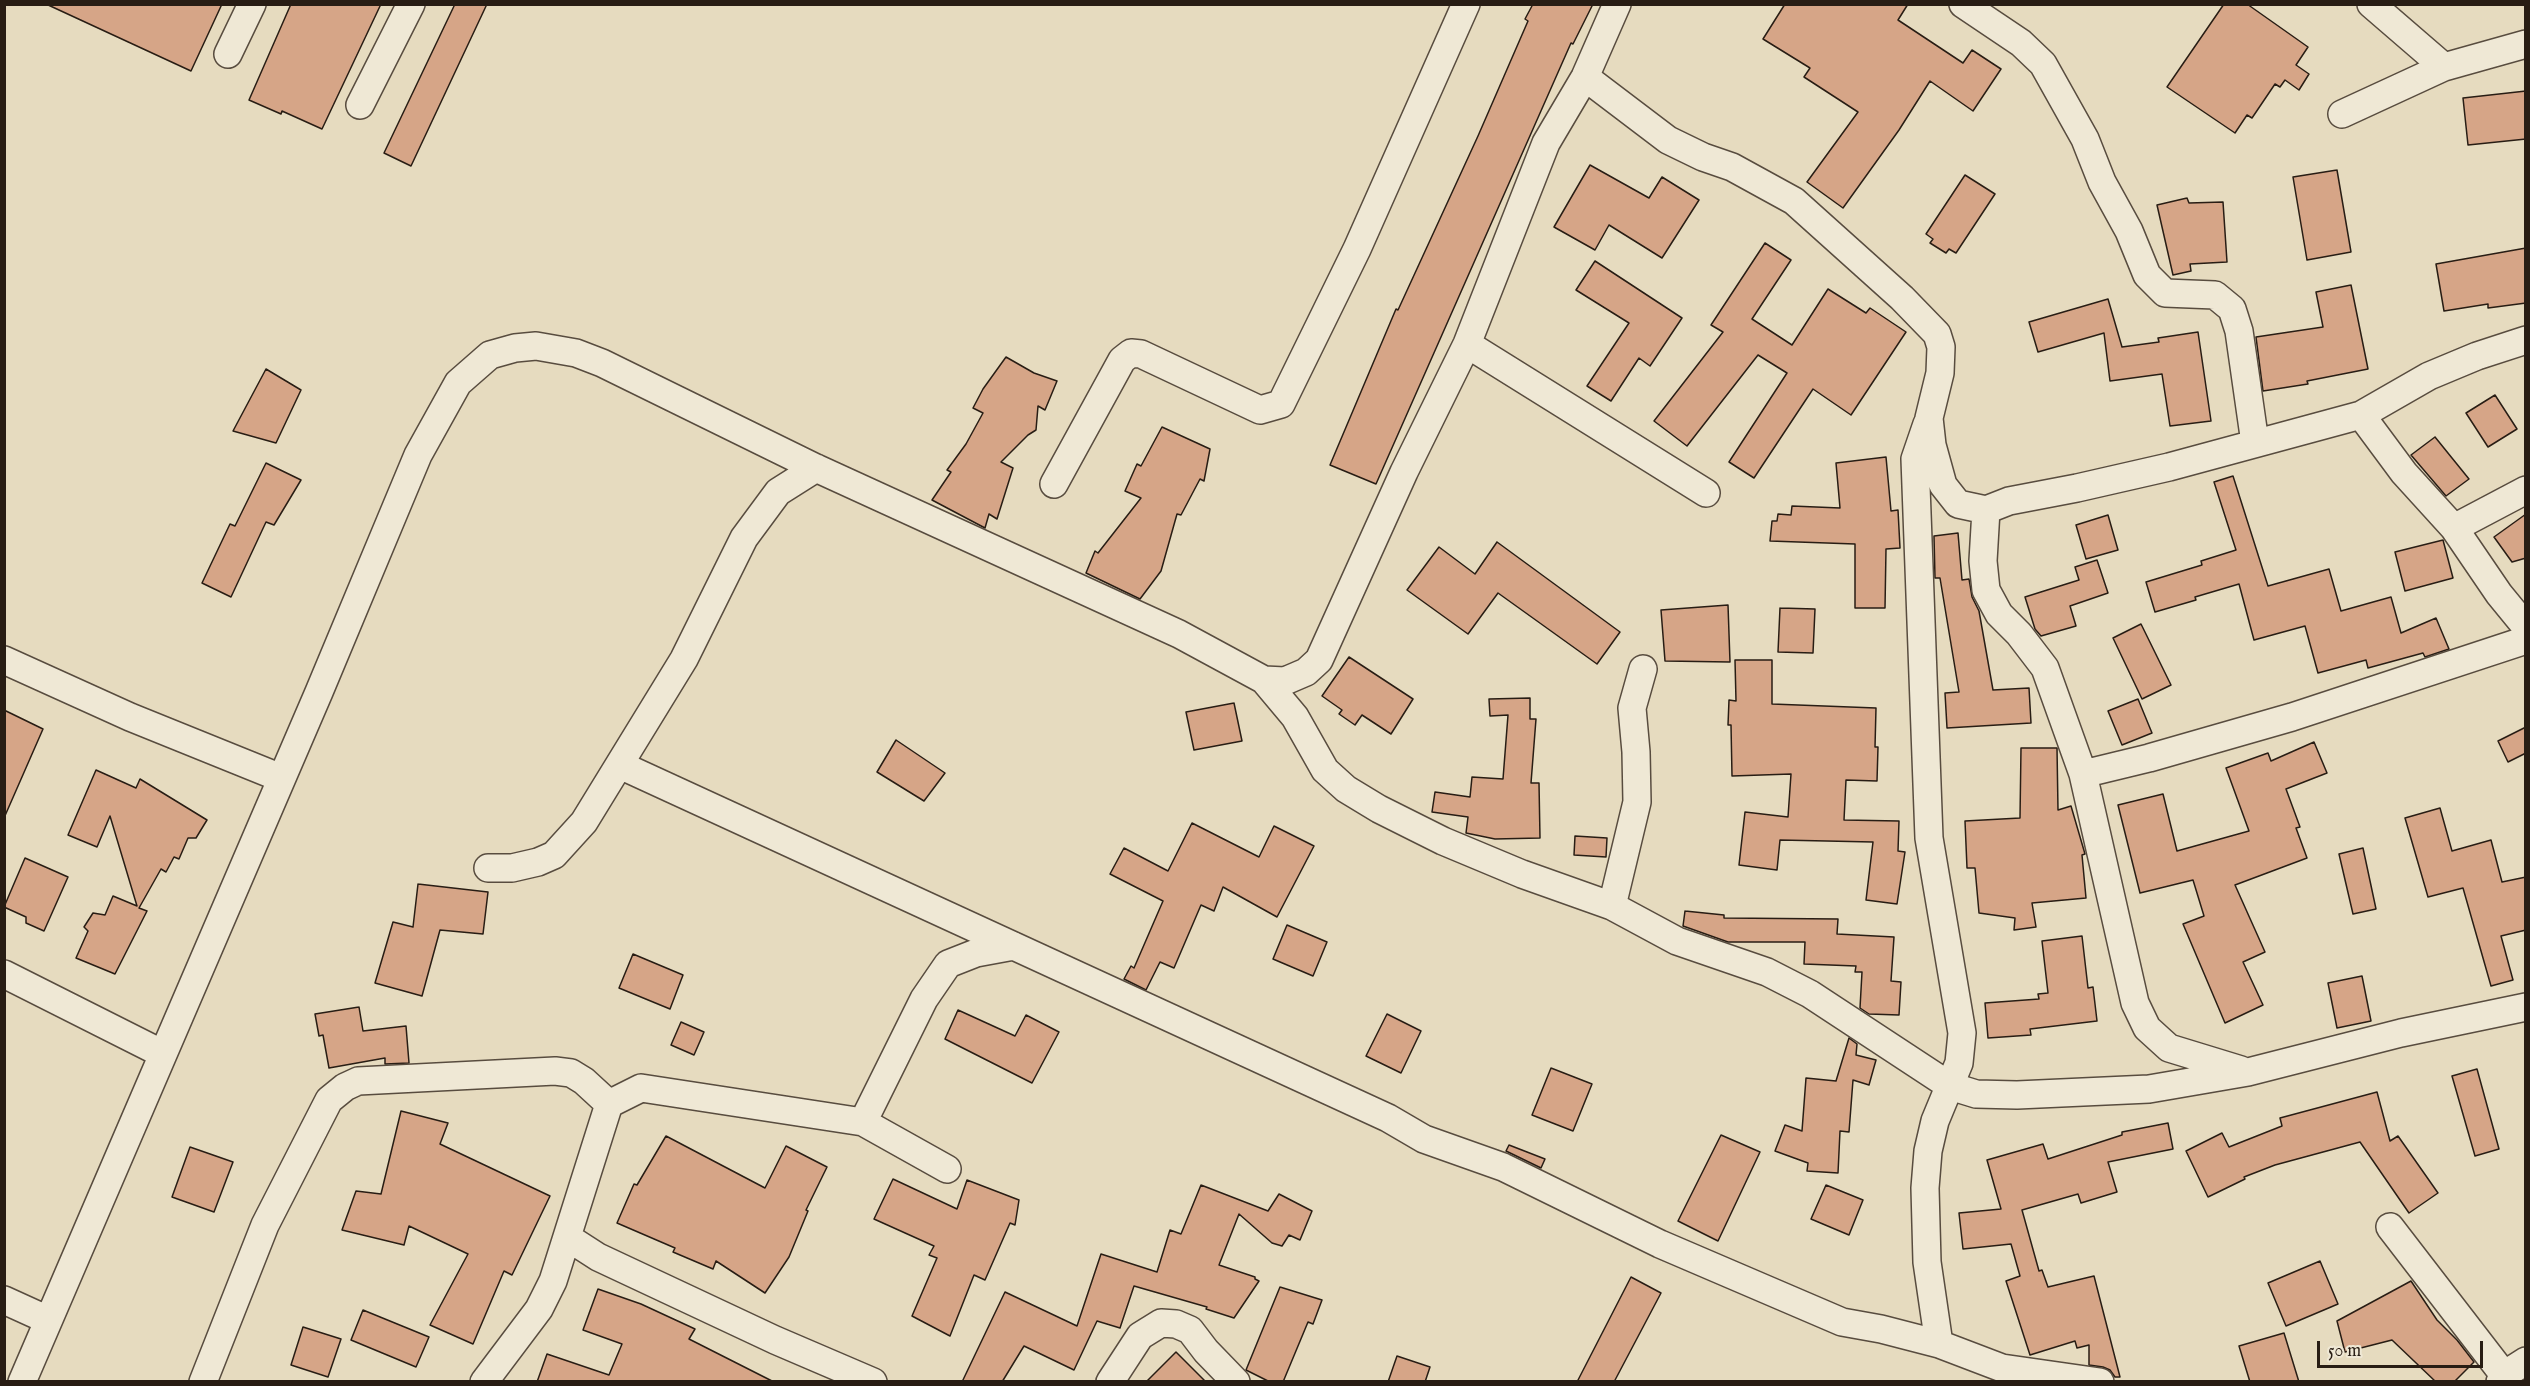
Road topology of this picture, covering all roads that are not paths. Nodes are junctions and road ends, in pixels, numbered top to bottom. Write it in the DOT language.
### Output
graph roads {
  1 [pos="252,4"];
  2 [pos="411,4"];
  3 [pos="1466,4"];
  4 [pos="1617,4"];
  5 [pos="1963,4"];
  6 [pos="2371,4"];
  7 [pos="2526,44"];
  8 [pos="228,54"];
  9 [pos="2444,67"];
  10 [pos="1585,77"];
  11 [pos="360,105"];
  12 [pos="2342,114"];
  13 [pos="2526,340"];
  14 [pos="1467,344"];
  15 [pos="2361,415"];
  16 [pos="1929,418"];
  17 [pos="2255,443"];
  18 [pos="816,468"];
  19 [pos="1054,484"];
  20 [pos="2526,490"];
  21 [pos="1706,493"];
  22 [pos="1986,510"];
  23 [pos="2454,528"];
  24 [pos="2526,627"];
  25 [pos="2526,640"];
  26 [pos="4,660"];
  27 [pos="1643,669"];
  28 [pos="1306,672"];
  29 [pos="1264,680"];
  30 [pos="1295,717"];
  31 [pos="620,765"];
  32 [pos="2083,774"];
  33 [pos="281,778"];
  34 [pos="488,868"];
  35 [pos="1612,906"];
  36 [pos="1014,946"];
  37 [pos="4,974"];
  38 [pos="2526,1007"];
  39 [pos="163,1054"];
  40 [pos="2248,1072"];
  41 [pos="1950,1086"];
  42 [pos="609,1104"];
  43 [pos="863,1122"];
  44 [pos="948,1169"];
  45 [pos="2390,1227"];
  46 [pos="567,1237"];
  47 [pos="4,1300"];
  48 [pos="48,1320"];
  49 [pos="1939,1344"];
  50 [pos="2510,1373"];
  51 [pos="22,1382"];
  52 [pos="203,1382"];
  53 [pos="484,1382"];
  54 [pos="873,1382"];
  55 [pos="1110,1382"];
  56 [pos="1236,1382"];
  57 [pos="2100,1382"];
  1 -- 8 [label="street"];
  2 -- 11 [label="street"];
  3 -- 19 [label="street"];
  4 -- 10 [label="street"];
  5 -- 17 [label="street"];
  6 -- 9 [label="street"];
  7 -- 9 [label="street"];
  9 -- 12 [label="street"];
  10 -- 14 [label="street"];
  10 -- 16 [label="street"];
  13 -- 15 [label="street"];
  14 -- 21 [label="street"];
  14 -- 28 [label="street"];
  15 -- 17 [label="street"];
  15 -- 23 [label="street"];
  16 -- 22 [label="street"];
  16 -- 41 [label="street"];
  17 -- 22 [label="street"];
  18 -- 29 [label="street"];
  18 -- 31 [label="street"];
  18 -- 33 [label="street"];
  20 -- 23 [label="street"];
  22 -- 32 [label="street"];
  23 -- 24 [label="street"];
  25 -- 32 [label="street"];
  26 -- 33 [label="street"];
  27 -- 35 [label="street"];
  28 -- 29 [label="street"];
  28 -- 30 [label="street"];
  29 -- 30 [label="street"];
  30 -- 35 [label="street"];
  31 -- 34 [label="street"];
  31 -- 36 [label="street"];
  32 -- 40 [label="street"];
  33 -- 39 [label="street"];
  35 -- 41 [label="street"];
  36 -- 43 [label="street"];
  36 -- 49 [label="street"];
  37 -- 39 [label="street"];
  38 -- 40 [label="street"];
  39 -- 48 [label="street"];
  40 -- 41 [label="street"];
  41 -- 49 [label="street"];
  42 -- 43 [label="street"];
  42 -- 46 [label="street"];
  42 -- 52 [label="street"];
  43 -- 44 [label="street"];
  45 -- 50 [label="street"];
  46 -- 53 [label="street"];
  46 -- 54 [label="street"];
  47 -- 48 [label="street"];
  48 -- 51 [label="street"];
  49 -- 57 [label="street"];
  55 -- 56 [label="street"];
}
